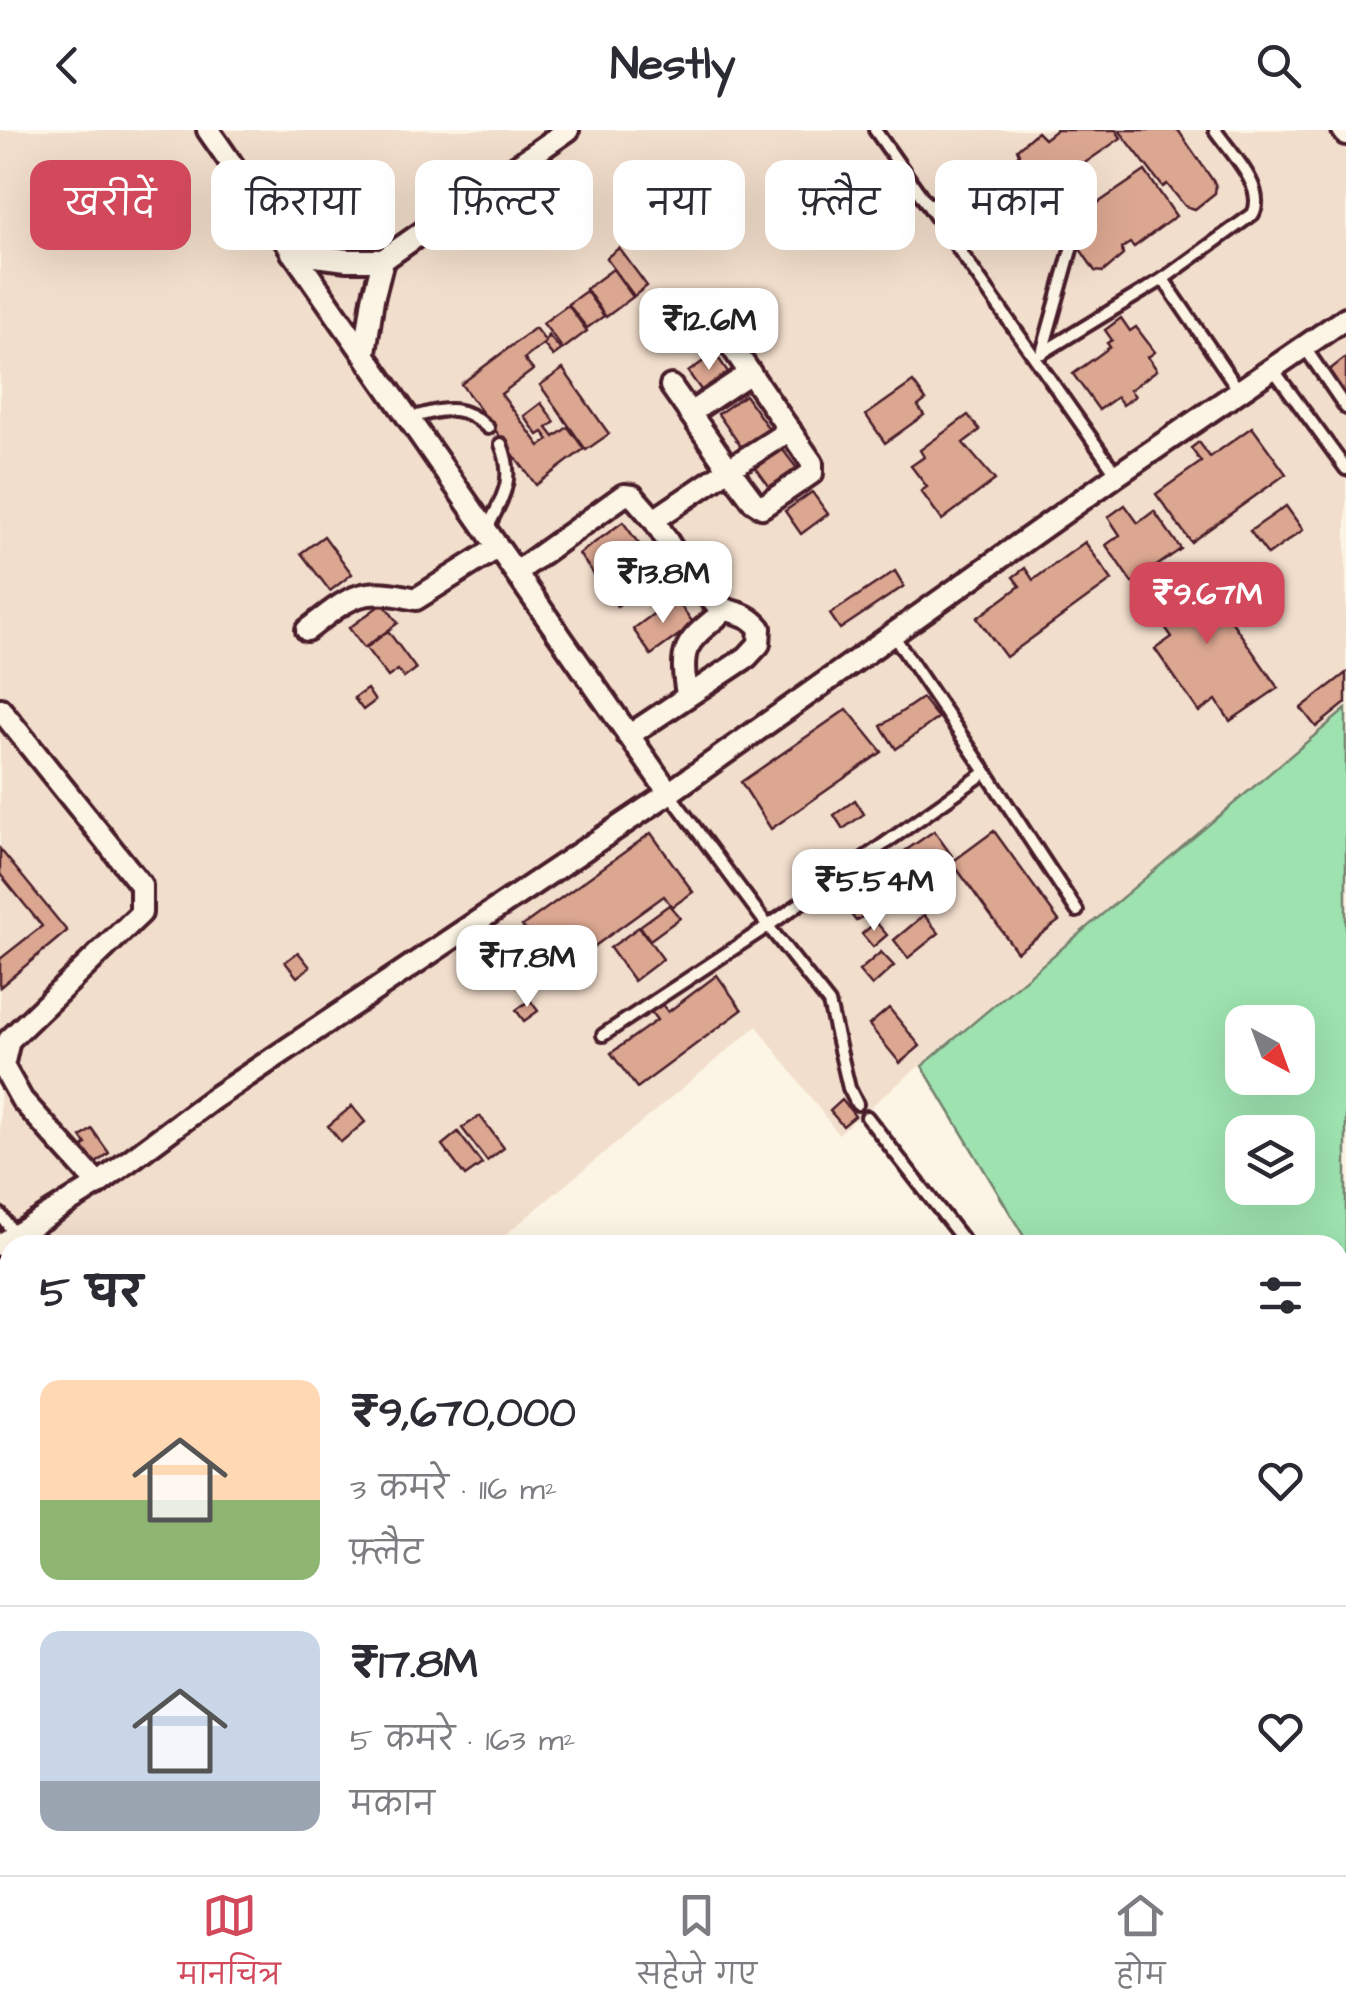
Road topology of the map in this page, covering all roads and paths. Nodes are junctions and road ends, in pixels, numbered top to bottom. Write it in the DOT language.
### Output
graph roads {
  1 [pos="208,130"];
  2 [pos="568,130"];
  3 [pos="875,130"];
  4 [pos="1215,130"];
  5 [pos="930,204"];
  6 [pos="935,204"];
  7 [pos="1071,250"];
  8 [pos="292,253"];
  9 [pos="383,260"];
  10 [pos="1163,280"];
  11 [pos="1346,318"];
  12 [pos="715,322"];
  13 [pos="1305,348"];
  14 [pos="364,352"];
  15 [pos="1040,358"];
  16 [pos="1274,368"];
  17 [pos="750,373"];
  18 [pos="671,386"];
  19 [pos="1240,392"];
  20 [pos="1346,408"];
  21 [pos="690,413"];
  22 [pos="409,418"];
  23 [pos="488,428"];
  24 [pos="790,430"];
  25 [pos="500,444"];
  26 [pos="729,469"];
  27 [pos="1346,469"];
  28 [pos="1117,475"];
  29 [pos="654,520"];
  30 [pos="491,540"];
  31 [pos="518,572"];
  32 [pos="725,610"];
  33 [pos="307,630"];
  34 [pos="893,635"];
  35 [pos="688,694"];
  36 [pos="0,708"];
  37 [pos="8,733"];
  38 [pos="628,736"];
  39 [pos="986,772"];
  40 [pos="669,793"];
  41 [pos="1078,911"];
  42 [pos="768,926"];
  43 [pos="604,1035"];
  44 [pos="856,1104"];
  45 [pos="867,1117"];
  46 [pos="98,1184"];
  47 [pos="22,1235"];
  48 [pos="959,1235"];
  1 -- 8 [label="street"];
  2 -- 9 [label="street"];
  3 -- 5 [label="lane"];
  4 -- 10 [label="lane"];
  5 -- 6 [label="lane"];
  5 -- 15 [label="lane"];
  7 -- 15 [label="lane"];
  8 -- 9 [label="street"];
  8 -- 14 [label="street"];
  9 -- 14 [label="street"];
  10 -- 15 [label="lane"];
  10 -- 19 [label="lane"];
  11 -- 13 [label="street"];
  12 -- 17 [label="street"];
  13 -- 16 [label="street"];
  13 -- 20 [label="lane"];
  14 -- 22 [label="street"];
  15 -- 28 [label="lane"];
  16 -- 19 [label="street"];
  16 -- 27 [label="lane"];
  17 -- 21 [label="street"];
  17 -- 24 [label="street"];
  18 -- 21 [label="street"];
  19 -- 28 [label="street"];
  21 -- 26 [label="street"];
  22 -- 23 [label="lane"];
  22 -- 30 [label="street"];
  24 -- 26 [label="street"];
  24 -- 26 [label="street"];
  25 -- 30 [label="lane"];
  26 -- 29 [label="street"];
  28 -- 34 [label="street"];
  29 -- 31 [label="street"];
  29 -- 32 [label="street"];
  30 -- 31 [label="street"];
  30 -- 33 [label="street"];
  31 -- 38 [label="street"];
  32 -- 35 [label="street"];
  32 -- 35 [label="street"];
  34 -- 39 [label="lane"];
  34 -- 40 [label="street"];
  35 -- 38 [label="street"];
  36 -- 37 [label="street"];
  37 -- 46 [label="street"];
  38 -- 40 [label="street"];
  39 -- 41 [label="lane"];
  39 -- 42 [label="lane"];
  40 -- 42 [label="lane"];
  40 -- 46 [label="street"];
  42 -- 43 [label="lane"];
  42 -- 44 [label="lane"];
  45 -- 48 [label="lane"];
  46 -- 47 [label="street"];
}
